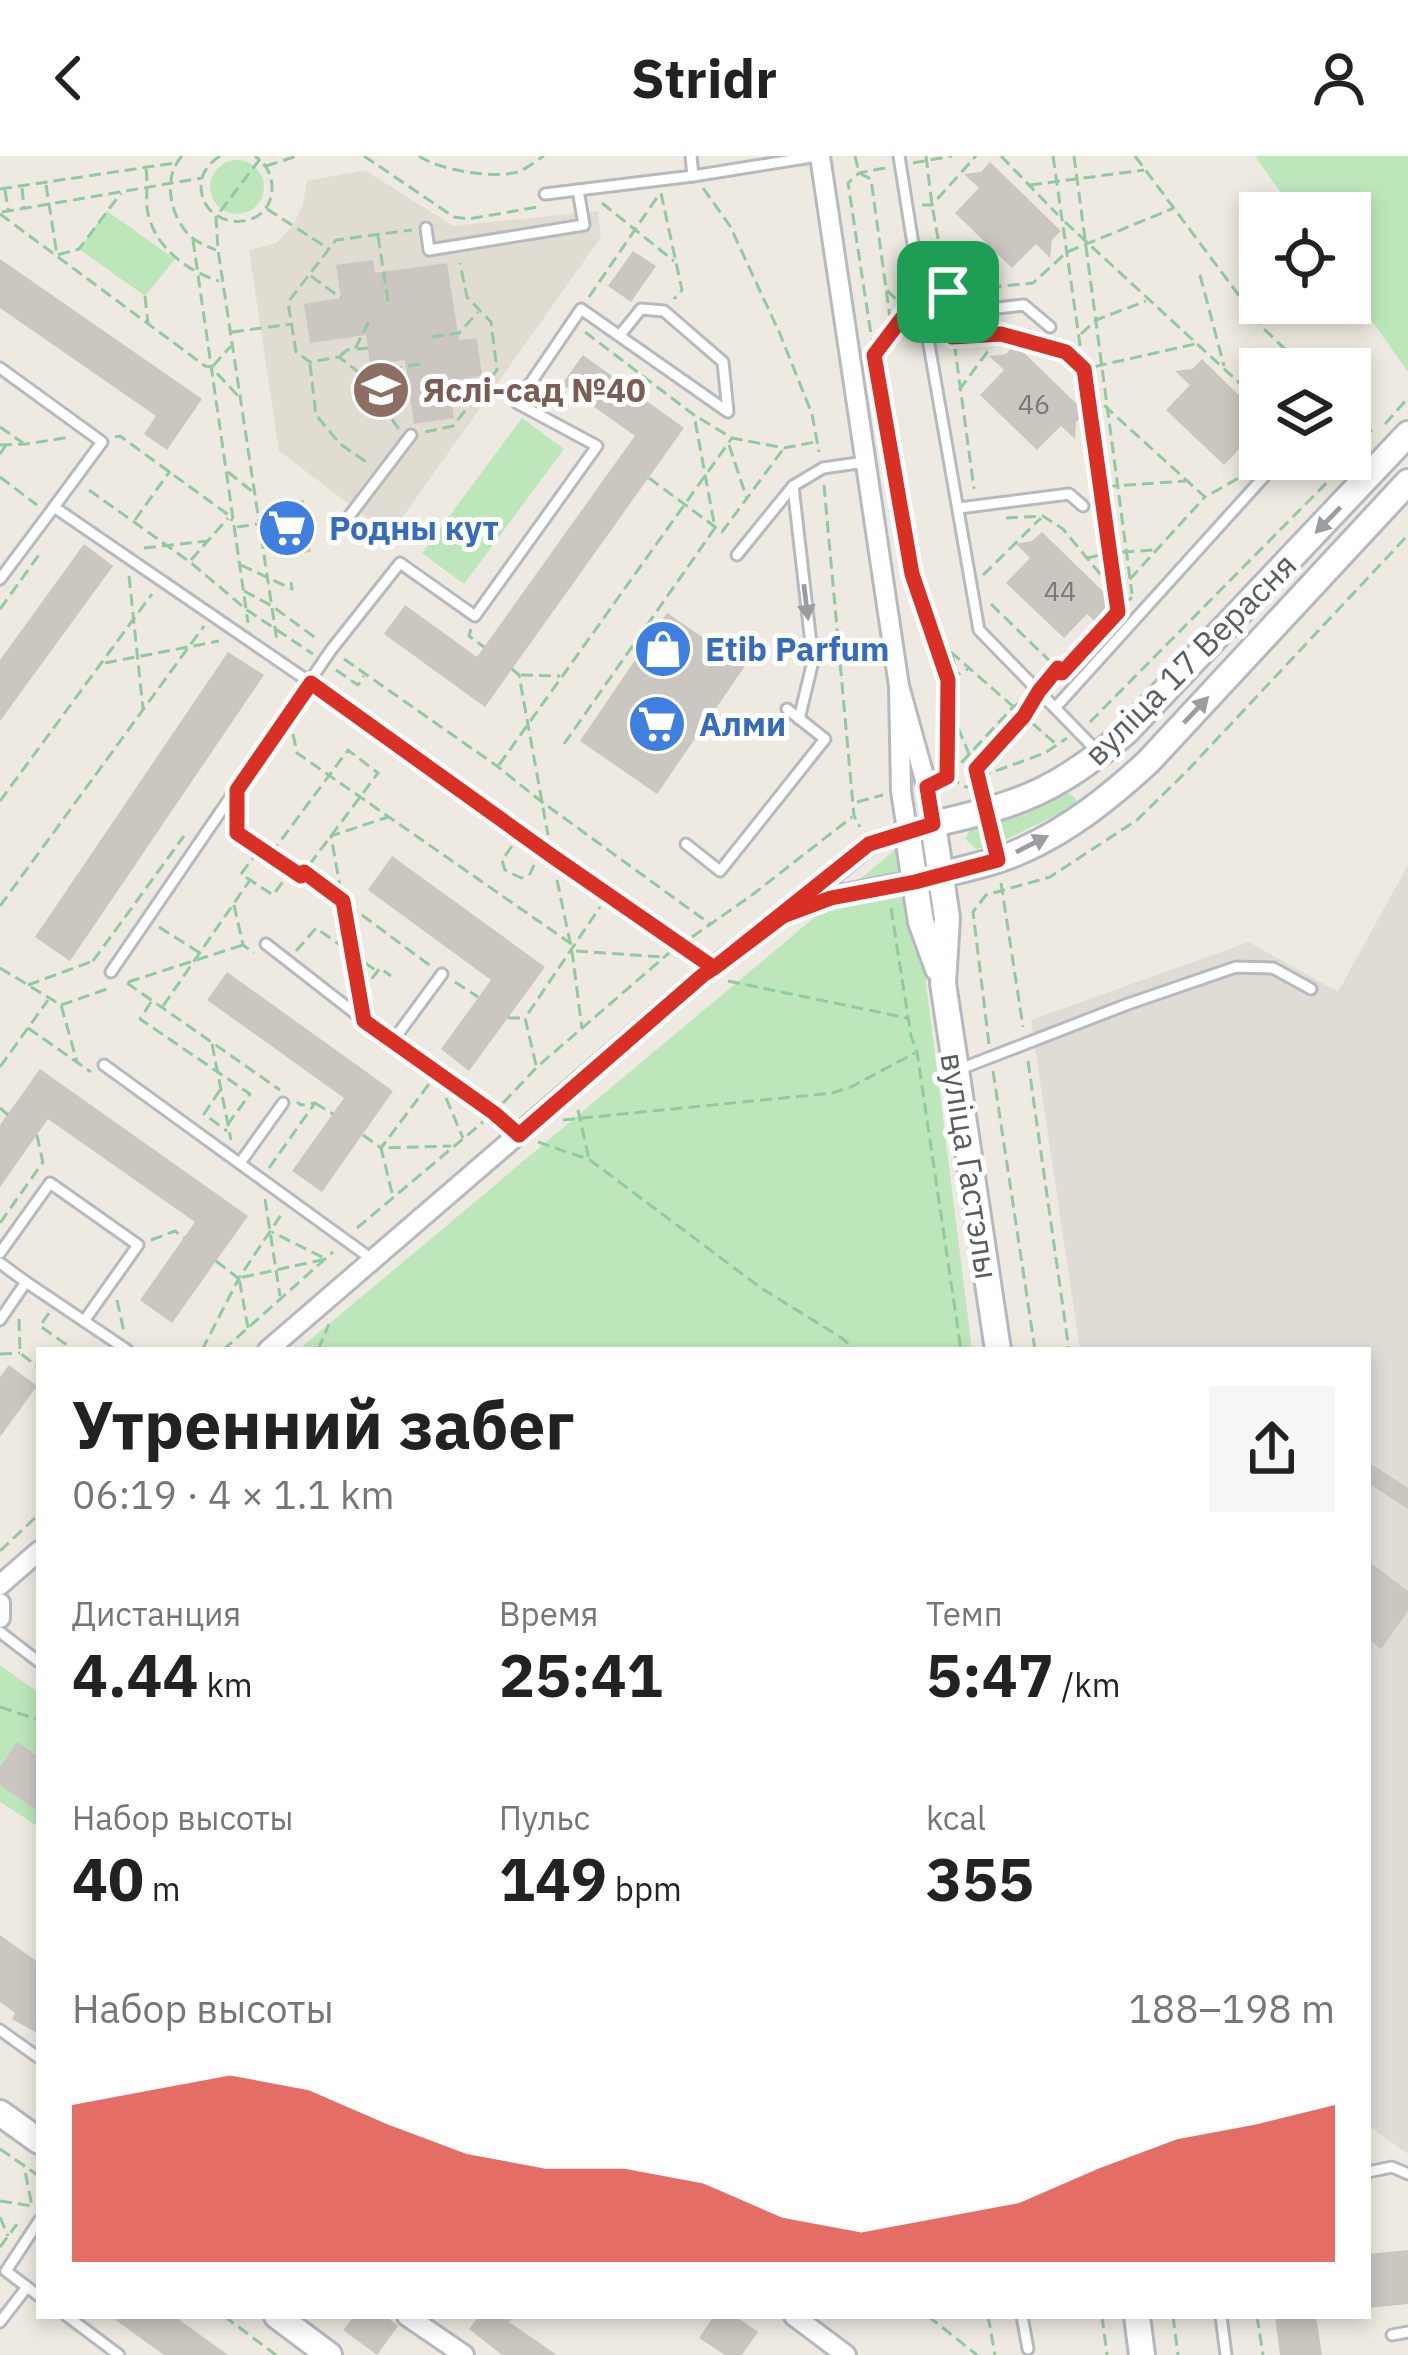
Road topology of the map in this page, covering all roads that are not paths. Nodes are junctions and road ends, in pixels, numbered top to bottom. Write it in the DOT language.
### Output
graph roads {
  1 [pos="692,156"];
  2 [pos="819,156"];
  3 [pos="899,156"];
  4 [pos="693,176"];
  5 [pos="578,190"];
  6 [pos="545,194"];
  7 [pos="426,228"];
  8 [pos="924,316"];
  9 [pos="1049,327"];
  10 [pos="620,335"];
  11 [pos="0,368"];
  12 [pos="411,435"];
  13 [pos="1392,440"];
  14 [pos="866,462"];
  15 [pos="1261,480"];
  16 [pos="1408,482"];
  17 [pos="793,486"];
  18 [pos="1083,506"];
  19 [pos="959,508"];
  20 [pos="52,511"];
  21 [pos="344,523"];
  22 [pos="736,555"];
  23 [pos="0,579"];
  24 [pos="311,683"];
  25 [pos="899,686"];
  26 [pos="1055,708"];
  27 [pos="787,709"];
  28 [pos="799,718"];
  29 [pos="1100,754"];
  30 [pos="933,824"];
  31 [pos="908,830"];
  32 [pos="686,844"];
  33 [pos="940,875"];
  34 [pos="915,882"];
  35 [pos="783,916"];
  36 [pos="266,944"];
  37 [pos="709,971"];
  38 [pos="111,972"];
  39 [pos="442,974"];
  40 [pos="943,983"];
  41 [pos="1311,989"];
  42 [pos="392,1042"];
  43 [pos="104,1065"];
  44 [pos="955,1071"];
  45 [pos="283,1103"];
  46 [pos="523,1132"];
  47 [pos="238,1161"];
  48 [pos="0,1253"];
  49 [pos="373,1260"];
  50 [pos="0,1263"];
  51 [pos="26,1282"];
  52 [pos="0,1320"];
  53 [pos="84,1321"];
  54 [pos="123,1347"];
  55 [pos="272,1347"];
  56 [pos="998,1347"];
  57 [pos="36,1554"];
  58 [pos="0,1585"];
  59 [pos="0,1603"];
  60 [pos="0,1618"];
  61 [pos="0,1632"];
  62 [pos="36,1660"];
  63 [pos="0,2030"];
  64 [pos="36,2056"];
  65 [pos="0,2113"];
  66 [pos="36,2139"];
  67 [pos="1371,2171"];
  68 [pos="1408,2174"];
  69 [pos="36,2226"];
  70 [pos="27,2287"];
  71 [pos="36,2294"];
  72 [pos="71,2319"];
  73 [pos="281,2319"];
  74 [pos="411,2319"];
  75 [pos="798,2319"];
  76 [pos="1023,2319"];
  77 [pos="1137,2319"];
  78 [pos="1221,2319"];
  79 [pos="0,2322"];
  80 [pos="1408,2332"];
  81 [pos="1392,2335"];
  82 [pos="1028,2349"];
  83 [pos="119,2355"];
  84 [pos="329,2355"];
  85 [pos="464,2355"];
  86 [pos="845,2355"];
  87 [pos="1142,2355"];
  88 [pos="1226,2355"];
  1 -- 4 [label="lane"];
  2 -- 4 [label="lane"];
  2 -- 14 [label="street, вуліца Гастэлы"];
  3 -- 8 [label="lane"];
  4 -- 5 [label="lane"];
  5 -- 6 [label="lane"];
  5 -- 7 [label="lane"];
  8 -- 9 [label="lane"];
  8 -- 19 [label="lane"];
  10 -- 10 [label="lane"];
  10 -- 24 [label="lane"];
  11 -- 20 [label="lane"];
  12 -- 21 [label="lane"];
  13 -- 29 [label="main road, вуліца 17 Верасня, one-way"];
  14 -- 17 [label="lane"];
  14 -- 25 [label="street, вуліца Гастэлы"];
  15 -- 26 [label="lane"];
  33 -- 16 [label="main road, вуліца 17 Верасня, one-way"];
  17 -- 22 [label="lane"];
  17 -- 28 [label="lane, one-way"];
  18 -- 19 [label="lane"];
  19 -- 26 [label="lane"];
  20 -- 23 [label="lane"];
  20 -- 24 [label="lane"];
  24 -- 37 [label="lane"];
  24 -- 38 [label="lane"];
  25 -- 30 [label="street, вуліца Гастэлы"];
  25 -- 31 [label="street, вуліца Гастэлы"];
  26 -- 29 [label="lane"];
  27 -- 28 [label="lane"];
  28 -- 32 [label="lane"];
  29 -- 30 [label="main road, вуліца 17 Верасня"];
  30 -- 31 [label="street"];
  30 -- 33 [label="main road, вуліца Гастэлы"];
  31 -- 34 [label="main road, вуліца Гастэлы"];
  31 -- 35 [label="street"];
  33 -- 34 [label="street"];
  33 -- 40 [label="main road, вуліца Гастэлы"];
  34 -- 35 [label="street"];
  34 -- 40 [label="main road, вуліца Гастэлы"];
  35 -- 37 [label="street"];
  36 -- 42 [label="lane"];
  37 -- 46 [label="street"];
  39 -- 42 [label="lane"];
  40 -- 44 [label="main road, вуліца Гастэлы"];
  41 -- 44 [label="lane"];
  42 -- 46 [label="lane"];
  43 -- 47 [label="lane"];
  44 -- 56 [label="main road, вуліца Гастэлы"];
  45 -- 47 [label="lane"];
  46 -- 49 [label="street"];
  47 -- 49 [label="lane"];
  48 -- 53 [label="lane"];
  49 -- 55 [label="street"];
  50 -- 51 [label="lane"];
  51 -- 52 [label="lane"];
  51 -- 53 [label="lane"];
  53 -- 54 [label="lane"];
  57 -- 58 [label="street"];
  59 -- 60 [label="street"];
  61 -- 62 [label="lane"];
  63 -- 64 [label="lane"];
  65 -- 66 [label="main road"];
  67 -- 68 [label="lane"];
  69 -- 70 [label="lane"];
  70 -- 71 [label="lane"];
  70 -- 79 [label="lane"];
  72 -- 83 [label="lane"];
  73 -- 84 [label="main road"];
  74 -- 85 [label="street"];
  75 -- 86 [label="street"];
  76 -- 82 [label="lane"];
  77 -- 87 [label="main road"];
  78 -- 88 [label="lane"];
  80 -- 81 [label="lane"];
}
